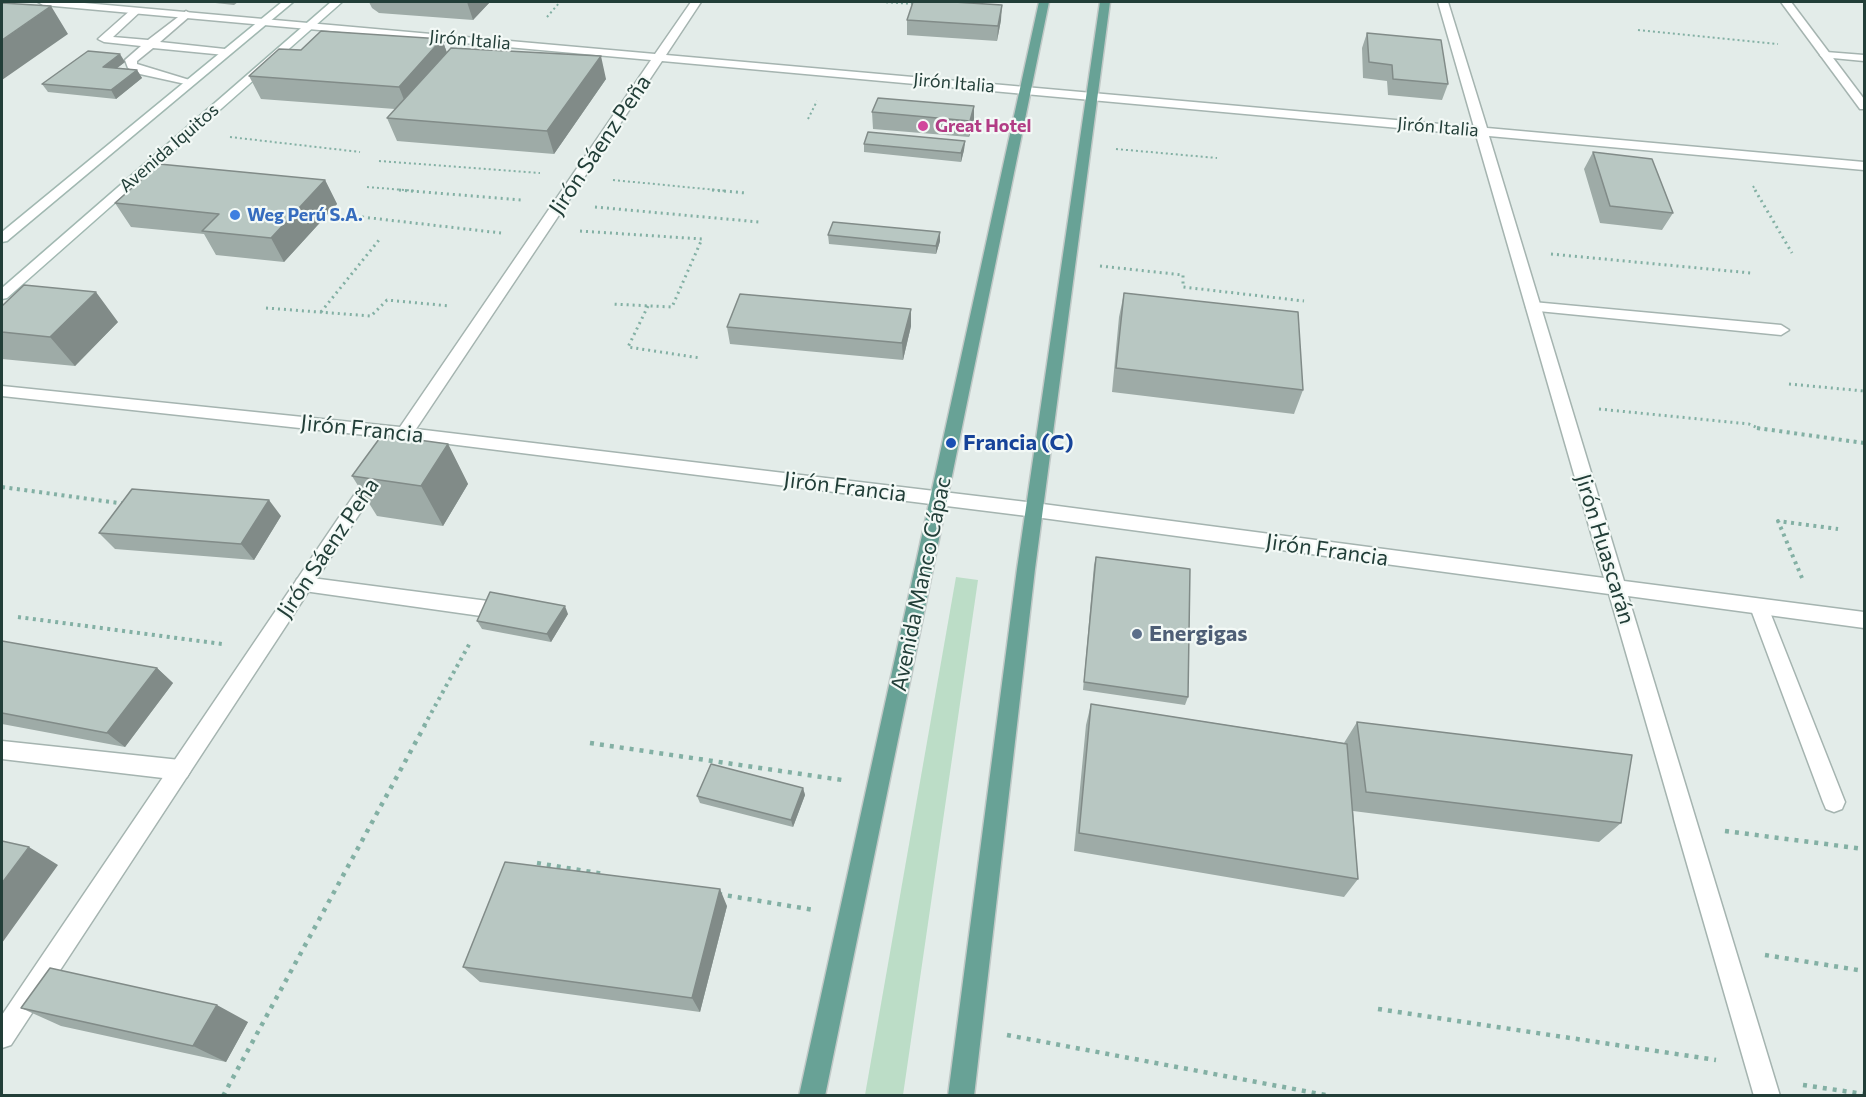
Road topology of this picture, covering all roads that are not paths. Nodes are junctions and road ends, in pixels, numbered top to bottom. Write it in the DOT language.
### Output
graph roads {
  1 [pos="43,2"];
  2 [pos="288,2"];
  3 [pos="337,2"];
  4 [pos="696,2"];
  5 [pos="1044,2"];
  6 [pos="1105,2"];
  7 [pos="1443,2"];
  8 [pos="1786,2"];
  9 [pos="137,10"];
  10 [pos="186,15"];
  11 [pos="263,21"];
  12 [pos="310,25"];
  13 [pos="150,44"];
  14 [pos="225,52"];
  15 [pos="1824,52"];
  16 [pos="660,56"];
  17 [pos="1864,58"];
  18 [pos="190,82"];
  19 [pos="1026,89"];
  20 [pos="1092,95"];
  21 [pos="1864,106"];
  22 [pos="1481,131"];
  23 [pos="1864,166"];
  24 [pos="2,238"];
  25 [pos="2,295"];
  26 [pos="1533,307"];
  27 [pos="1781,330"];
  28 [pos="2,392"];
  29 [pos="405,433"];
  30 [pos="939,499"];
  31 [pos="1035,510"];
  32 [pos="304,584"];
  33 [pos="1617,589"];
  34 [pos="1759,607"];
  35 [pos="488,609"];
  36 [pos="1864,620"];
  37 [pos="2,750"];
  38 [pos="180,770"];
  39 [pos="1834,802"];
  40 [pos="2,1036"];
  41 [pos="1762,1080"];
  42 [pos="812,1095"];
  43 [pos="961,1095"];
  1 -- 9 [label="street, Jirón Italia"];
  2 -- 11 [label="street, Avenida Iquitos"];
  3 -- 12 [label="street, Avenida Iquitos"];
  4 -- 16 [label="street, Jirón Sáenz Peña"];
  5 -- 19 [label="main road, Avenida Manco Cápac"];
  6 -- 20 [label="main road"];
  7 -- 22 [label="street, Jirón Huascarán"];
  8 -- 15 [label="street"];
  9 -- 10 [label="street, Jirón Italia"];
  9 -- 13 [label="street"];
  10 -- 11 [label="street, Jirón Italia"];
  10 -- 13 [label="street"];
  11 -- 12 [label="street, Jirón Italia"];
  11 -- 14 [label="street, Avenida Iquitos"];
  12 -- 16 [label="street, Jirón Italia"];
  12 -- 25 [label="street, Avenida Iquitos"];
  13 -- 14 [label="street"];
  13 -- 18 [label="street"];
  14 -- 18 [label="street, Avenida Iquitos"];
  15 -- 17 [label="street"];
  15 -- 21 [label="street"];
  16 -- 19 [label="street, Jirón Italia"];
  16 -- 29 [label="street, Jirón Sáenz Peña"];
  18 -- 24 [label="street, Avenida Iquitos"];
  19 -- 20 [label="street, Jirón Italia"];
  19 -- 30 [label="main road, Avenida Manco Cápac"];
  20 -- 22 [label="street, Jirón Italia"];
  20 -- 31 [label="main road"];
  22 -- 23 [label="street, Jirón Italia"];
  22 -- 26 [label="street, Jirón Huascarán"];
  26 -- 27 [label="street"];
  26 -- 33 [label="street, Jirón Huascarán"];
  28 -- 29 [label="street, Jirón Francia"];
  29 -- 30 [label="street, Jirón Francia"];
  29 -- 32 [label="street, Jirón Sáenz Peña"];
  30 -- 31 [label="street, Jirón Francia"];
  30 -- 42 [label="main road, Avenida Manco Cápac"];
  31 -- 33 [label="street, Jirón Francia"];
  31 -- 43 [label="main road"];
  32 -- 35 [label="street"];
  32 -- 38 [label="street, Jirón Sáenz Peña"];
  33 -- 34 [label="street, Jirón Francia"];
  33 -- 41 [label="street, Jirón Huascarán"];
  34 -- 36 [label="street, Jirón Francia"];
  34 -- 39 [label="street"];
  37 -- 38 [label="street"];
  38 -- 40 [label="street, Jirón Sáenz Peña"];
}
